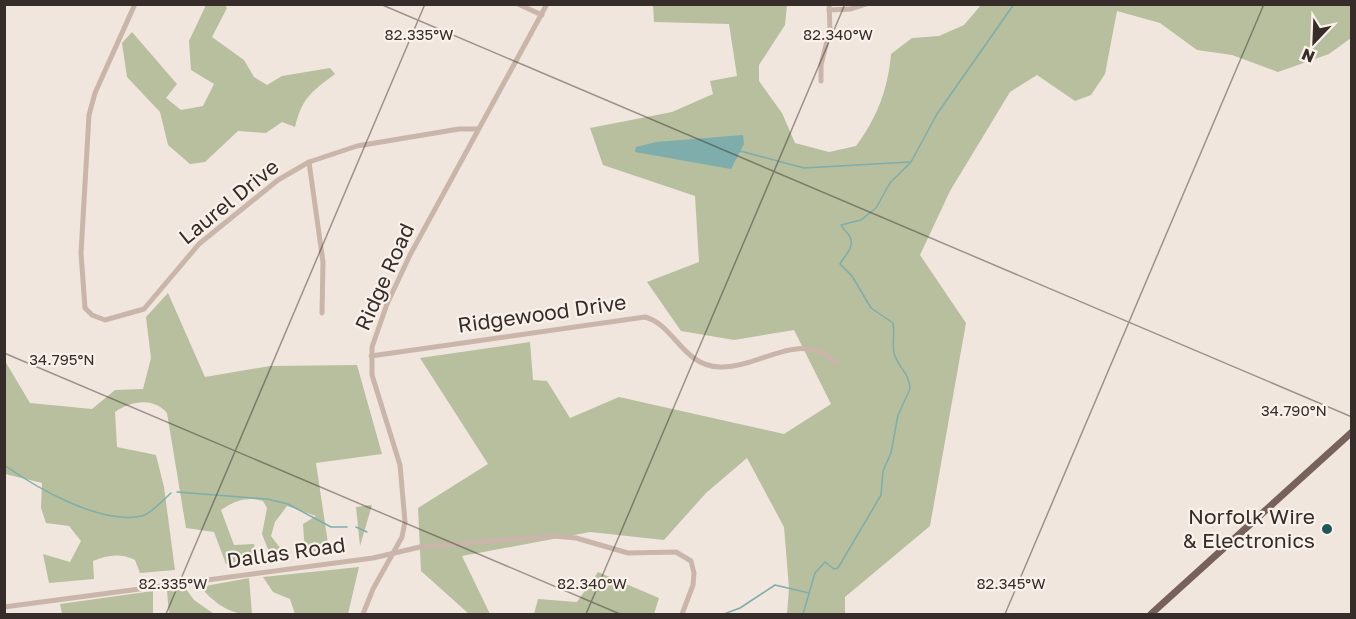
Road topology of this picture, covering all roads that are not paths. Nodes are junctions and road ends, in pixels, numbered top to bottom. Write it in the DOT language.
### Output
graph roads {
  1 [pos="135,4"];
  2 [pos="518,4"];
  3 [pos="547,4"];
  4 [pos="866,4"];
  5 [pos="829,7"];
  6 [pos="542,15"];
  7 [pos="821,81"];
  8 [pos="478,129"];
  9 [pos="309,162"];
  10 [pos="322,313"];
  11 [pos="371,356"];
  12 [pos="837,364"];
  13 [pos="1352,432"];
  14 [pos="393,553"];
  15 [pos="4,607"];
  16 [pos="363,615"];
  17 [pos="682,615"];
  18 [pos="1151,615"];
  1 -- 9 [label="street, Laurel Drive"];
  2 -- 6 [label="street"];
  3 -- 6 [label="street, Ridge Road"];
  4 -- 5 [label="street"];
  5 -- 7 [label="street"];
  6 -- 8 [label="street, Ridge Road"];
  8 -- 9 [label="street, Laurel Drive"];
  8 -- 11 [label="street, Ridge Road"];
  9 -- 10 [label="street"];
  11 -- 12 [label="street, Ridgewood Drive"];
  11 -- 14 [label="street, Ridge Road"];
  13 -- 18 [label="main road"];
  14 -- 15 [label="street, Dallas Road"];
  14 -- 16 [label="street, Ridge Road"];
  14 -- 17 [label="street, Dallas Road"];
}
